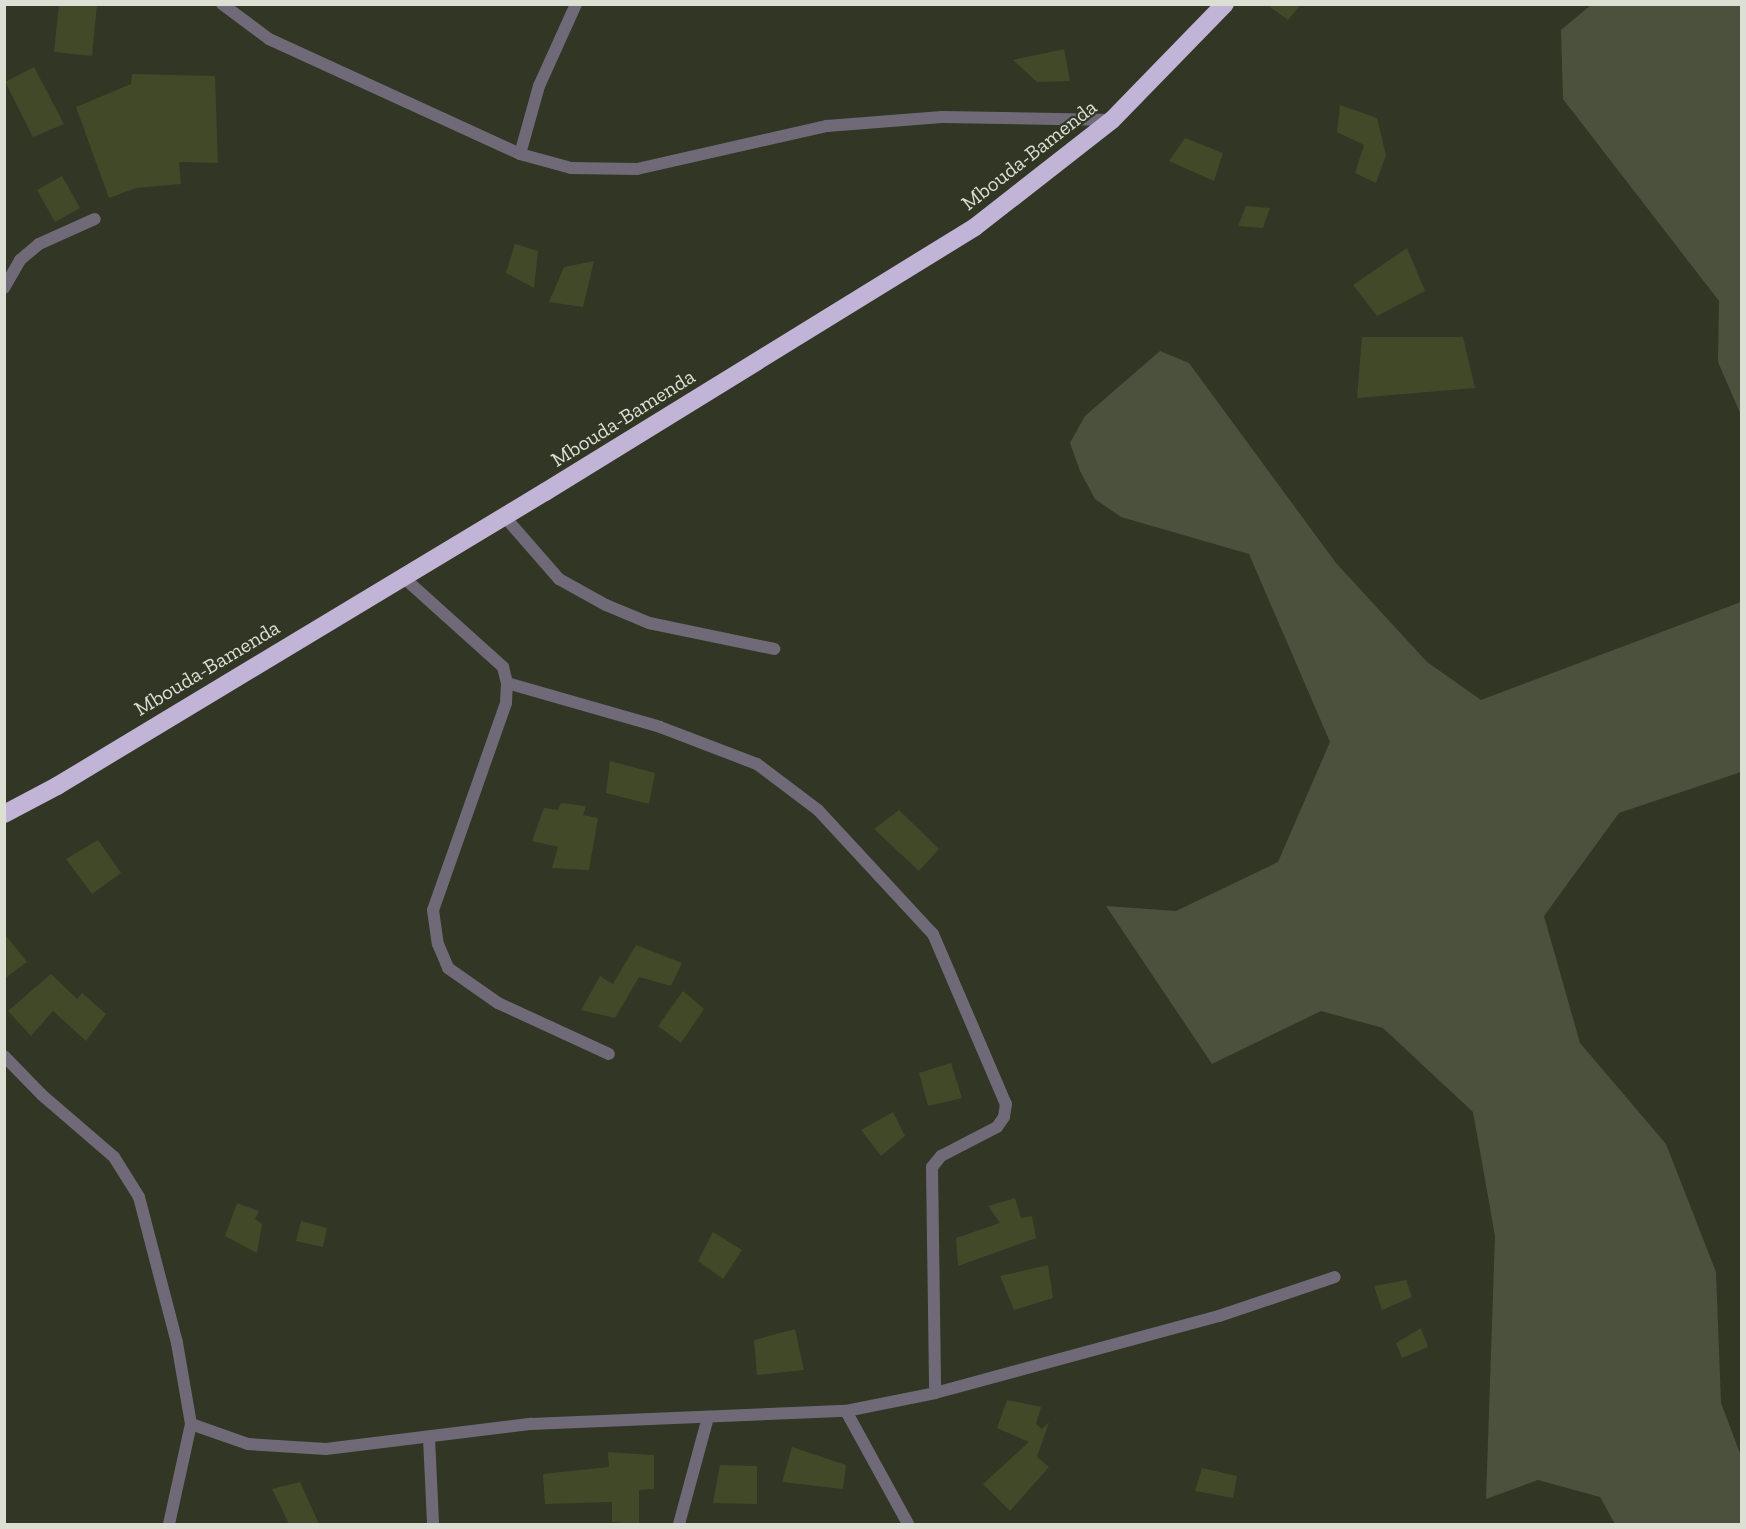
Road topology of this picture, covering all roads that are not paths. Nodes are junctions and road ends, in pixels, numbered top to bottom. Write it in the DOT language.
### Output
graph roads {
  1 [pos="222,4"];
  2 [pos="576,4"];
  3 [pos="1225,4"];
  4 [pos="1112,120"];
  5 [pos="520,154"];
  6 [pos="95,219"];
  7 [pos="4,288"];
  8 [pos="504,516"];
  9 [pos="403,577"];
  10 [pos="774,649"];
  11 [pos="507,684"];
  12 [pos="4,814"];
  13 [pos="609,1054"];
  14 [pos="4,1056"];
  15 [pos="1335,1277"];
  16 [pos="935,1393"];
  17 [pos="846,1411"];
  18 [pos="708,1417"];
  19 [pos="191,1424"];
  20 [pos="429,1438"];
  21 [pos="169,1524"];
  22 [pos="433,1524"];
  23 [pos="679,1524"];
  24 [pos="908,1524"];
  1 -- 5 [label="street"];
  2 -- 5 [label="street"];
  3 -- 4 [label="highway, Mbouda-Bamenda"];
  4 -- 5 [label="street"];
  4 -- 8 [label="highway, Mbouda-Bamenda"];
  6 -- 7 [label="street"];
  8 -- 9 [label="highway, Mbouda-Bamenda"];
  8 -- 10 [label="street"];
  9 -- 11 [label="street"];
  9 -- 12 [label="highway, Mbouda-Bamenda"];
  11 -- 13 [label="street"];
  11 -- 16 [label="street"];
  14 -- 19 [label="street"];
  15 -- 16 [label="street"];
  16 -- 17 [label="street"];
  17 -- 18 [label="street"];
  17 -- 24 [label="street"];
  18 -- 20 [label="street"];
  18 -- 23 [label="street"];
  19 -- 20 [label="street"];
  19 -- 21 [label="street"];
  20 -- 22 [label="street"];
}
